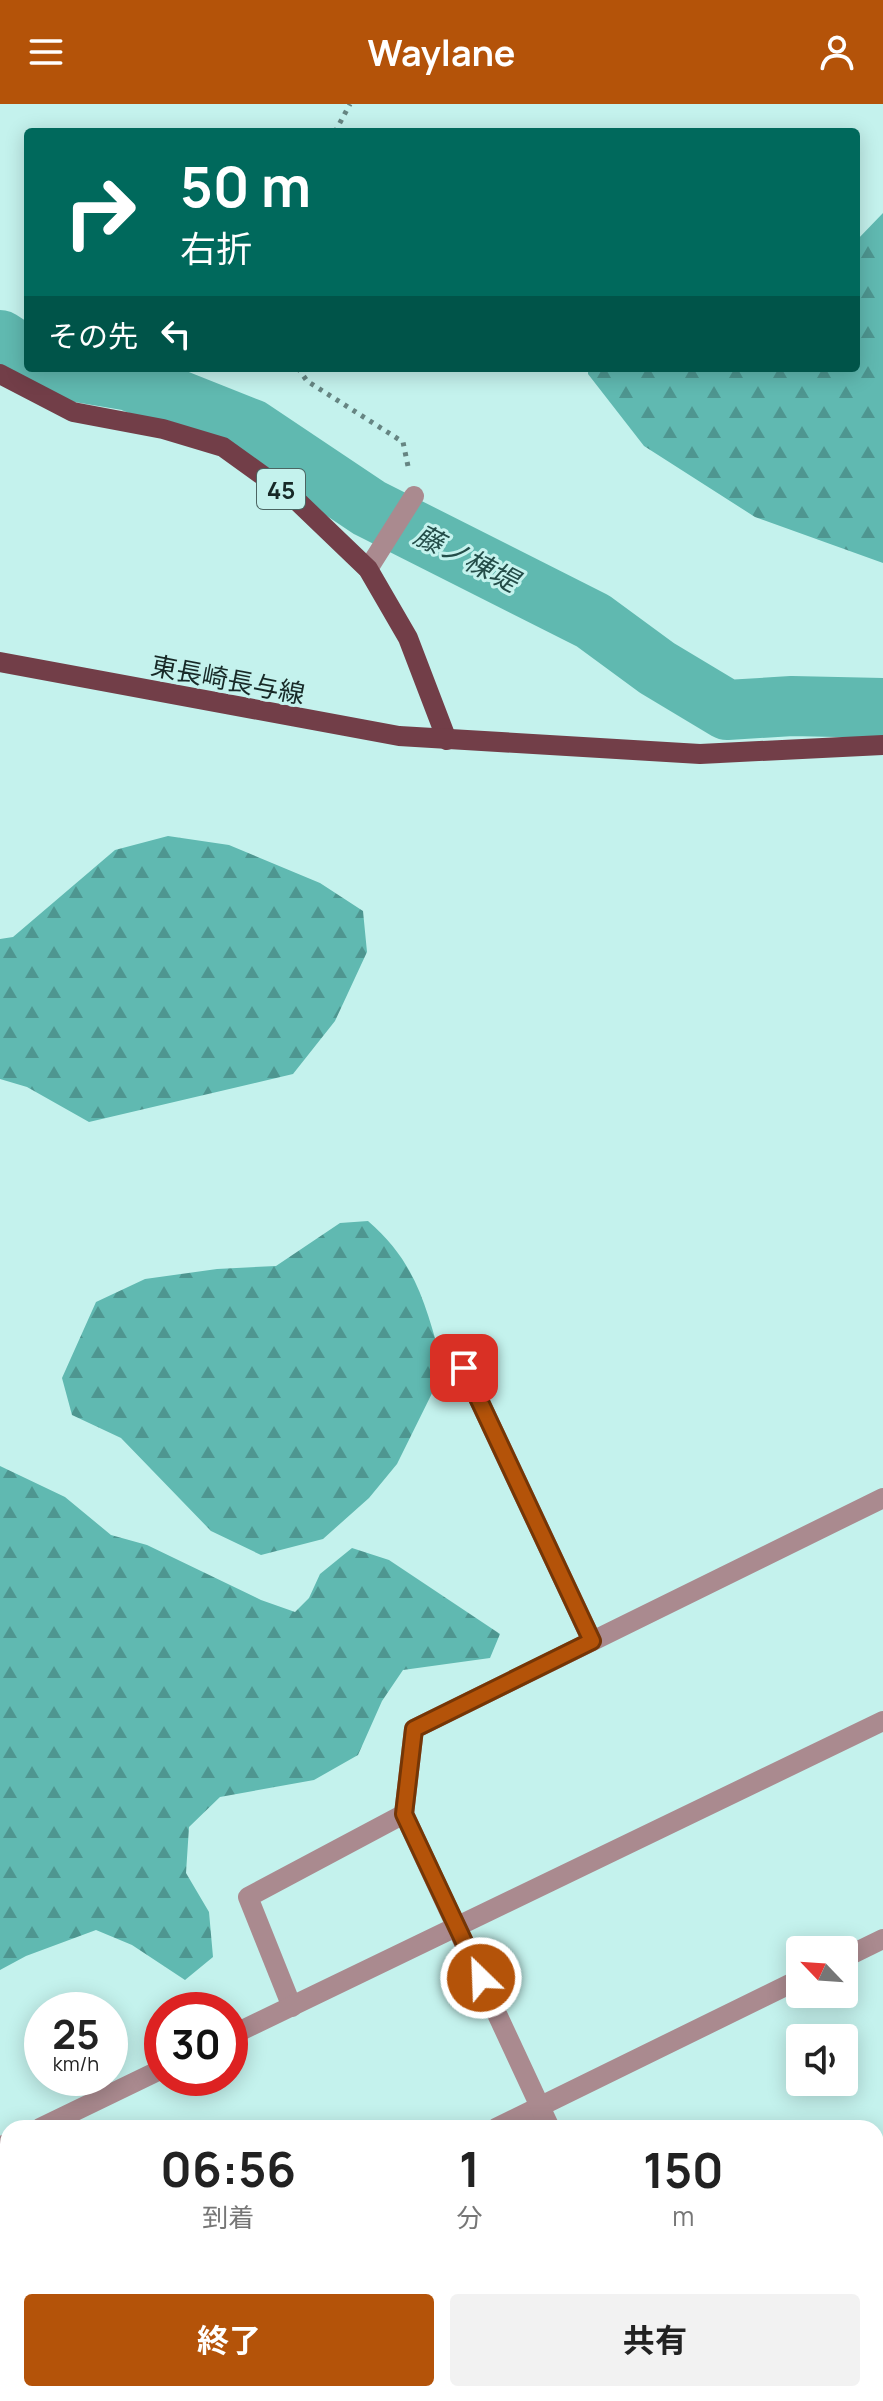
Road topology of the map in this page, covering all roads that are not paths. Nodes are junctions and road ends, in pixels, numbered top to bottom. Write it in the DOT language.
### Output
graph roads {
  1 [pos="0,374"];
  2 [pos="414,496"];
  3 [pos="368,567"];
  4 [pos="0,662"];
  5 [pos="447,740"];
  6 [pos="883,745"];
  7 [pos="464,1368"];
  8 [pos="883,1498"];
  9 [pos="592,1641"];
  10 [pos="883,1721"];
  11 [pos="404,1814"];
  12 [pos="458,1927"];
  13 [pos="883,1939"];
  14 [pos="858,1951"];
  15 [pos="786,1986"];
  16 [pos="292,2007"];
  17 [pos="248,2028"];
  18 [pos="144,2078"];
  19 [pos="539,2105"];
  20 [pos="57,2120"];
  21 [pos="511,2120"];
  22 [pos="546,2120"];
  1 -- 3 [label="main road, 45"];
  2 -- 3 [label="street"];
  3 -- 5 [label="main road, 45"];
  4 -- 5 [label="main road, 東長崎長与線"];
  5 -- 6 [label="main road, 東長崎長与線"];
  7 -- 9 [label="street"];
  8 -- 9 [label="street"];
  9 -- 11 [label="street"];
  10 -- 12 [label="street"];
  11 -- 12 [label="street"];
  11 -- 16 [label="street"];
  12 -- 16 [label="street"];
  12 -- 19 [label="street"];
  13 -- 14 [label="street"];
  15 -- 19 [label="street"];
  16 -- 17 [label="street"];
  18 -- 20 [label="street"];
  19 -- 21 [label="street"];
  19 -- 22 [label="street"];
}
